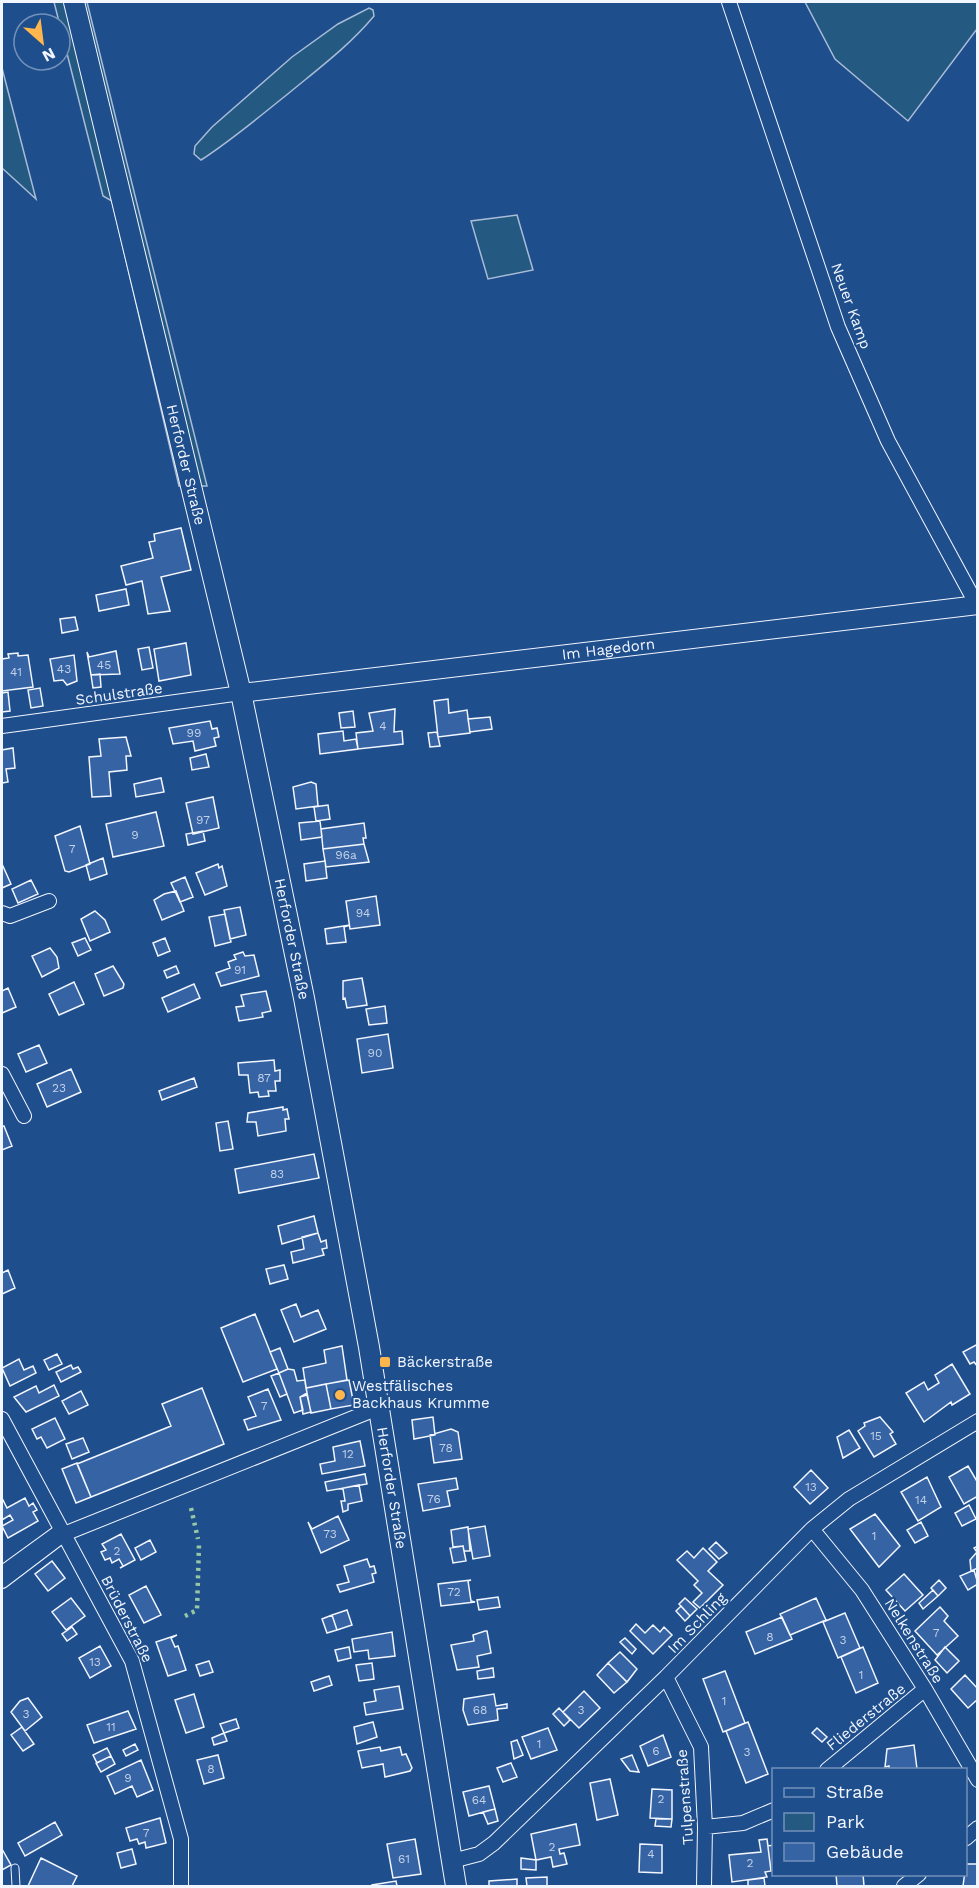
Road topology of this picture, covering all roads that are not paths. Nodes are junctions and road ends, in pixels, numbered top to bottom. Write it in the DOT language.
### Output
graph roads {
  1 [pos="74,2"];
  2 [pos="729,2"];
  3 [pos="977,606"];
  4 [pos="241,693"];
  5 [pos="2,726"];
  6 [pos="49,901"];
  7 [pos="2,913"];
  8 [pos="2,1074"];
  9 [pos="24,1116"];
  10 [pos="378,1408"];
  11 [pos="2,1419"];
  12 [pos="976,1424"];
  13 [pos="812,1529"];
  14 [pos="62,1530"];
  15 [pos="2,1569"];
  16 [pos="2,1581"];
  17 [pos="666,1677"];
  18 [pos="926,1689"];
  19 [pos="829,1768"];
  20 [pos="978,1780"];
  21 [pos="772,1811"];
  22 [pos="705,1827"];
  23 [pos="452,1861"];
  24 [pos="15,1868"];
  25 [pos="918,1876"];
  26 [pos="16,1887"];
  27 [pos="181,1887"];
  28 [pos="456,1887"];
  29 [pos="704,1887"];
  30 [pos="904,1887"];
  1 -- 4 [label="main road, Herforder Straße"];
  2 -- 3 [label="street, Neuer Kamp"];
  3 -- 4 [label="street, Im Hagedorn"];
  4 -- 5 [label="street, Schulstraße"];
  4 -- 10 [label="main road, Herforder Straße"];
  6 -- 7 [label="street"];
  8 -- 9 [label="street"];
  10 -- 14 [label="street"];
  10 -- 23 [label="main road, Herforder Straße"];
  11 -- 14 [label="street, Brüderstraße"];
  12 -- 13 [label="street, Im Schling"];
  13 -- 17 [label="street, Im Schling"];
  13 -- 18 [label="street, Nelkenstraße"];
  14 -- 15 [label="lane"];
  14 -- 16 [label="street"];
  14 -- 27 [label="street, Brüderstraße"];
  17 -- 22 [label="street, Tulpenstraße"];
  17 -- 23 [label="street, Im Schling"];
  18 -- 19 [label="street, Fliederstraße"];
  18 -- 20 [label="street, Nelkenstraße"];
  21 -- 22 [label="street"];
  22 -- 29 [label="street, Tulpenstraße"];
  23 -- 28 [label="main road, Herforder Straße"];
  24 -- 26 [label="lane"];
  25 -- 30 [label="street"];
}
